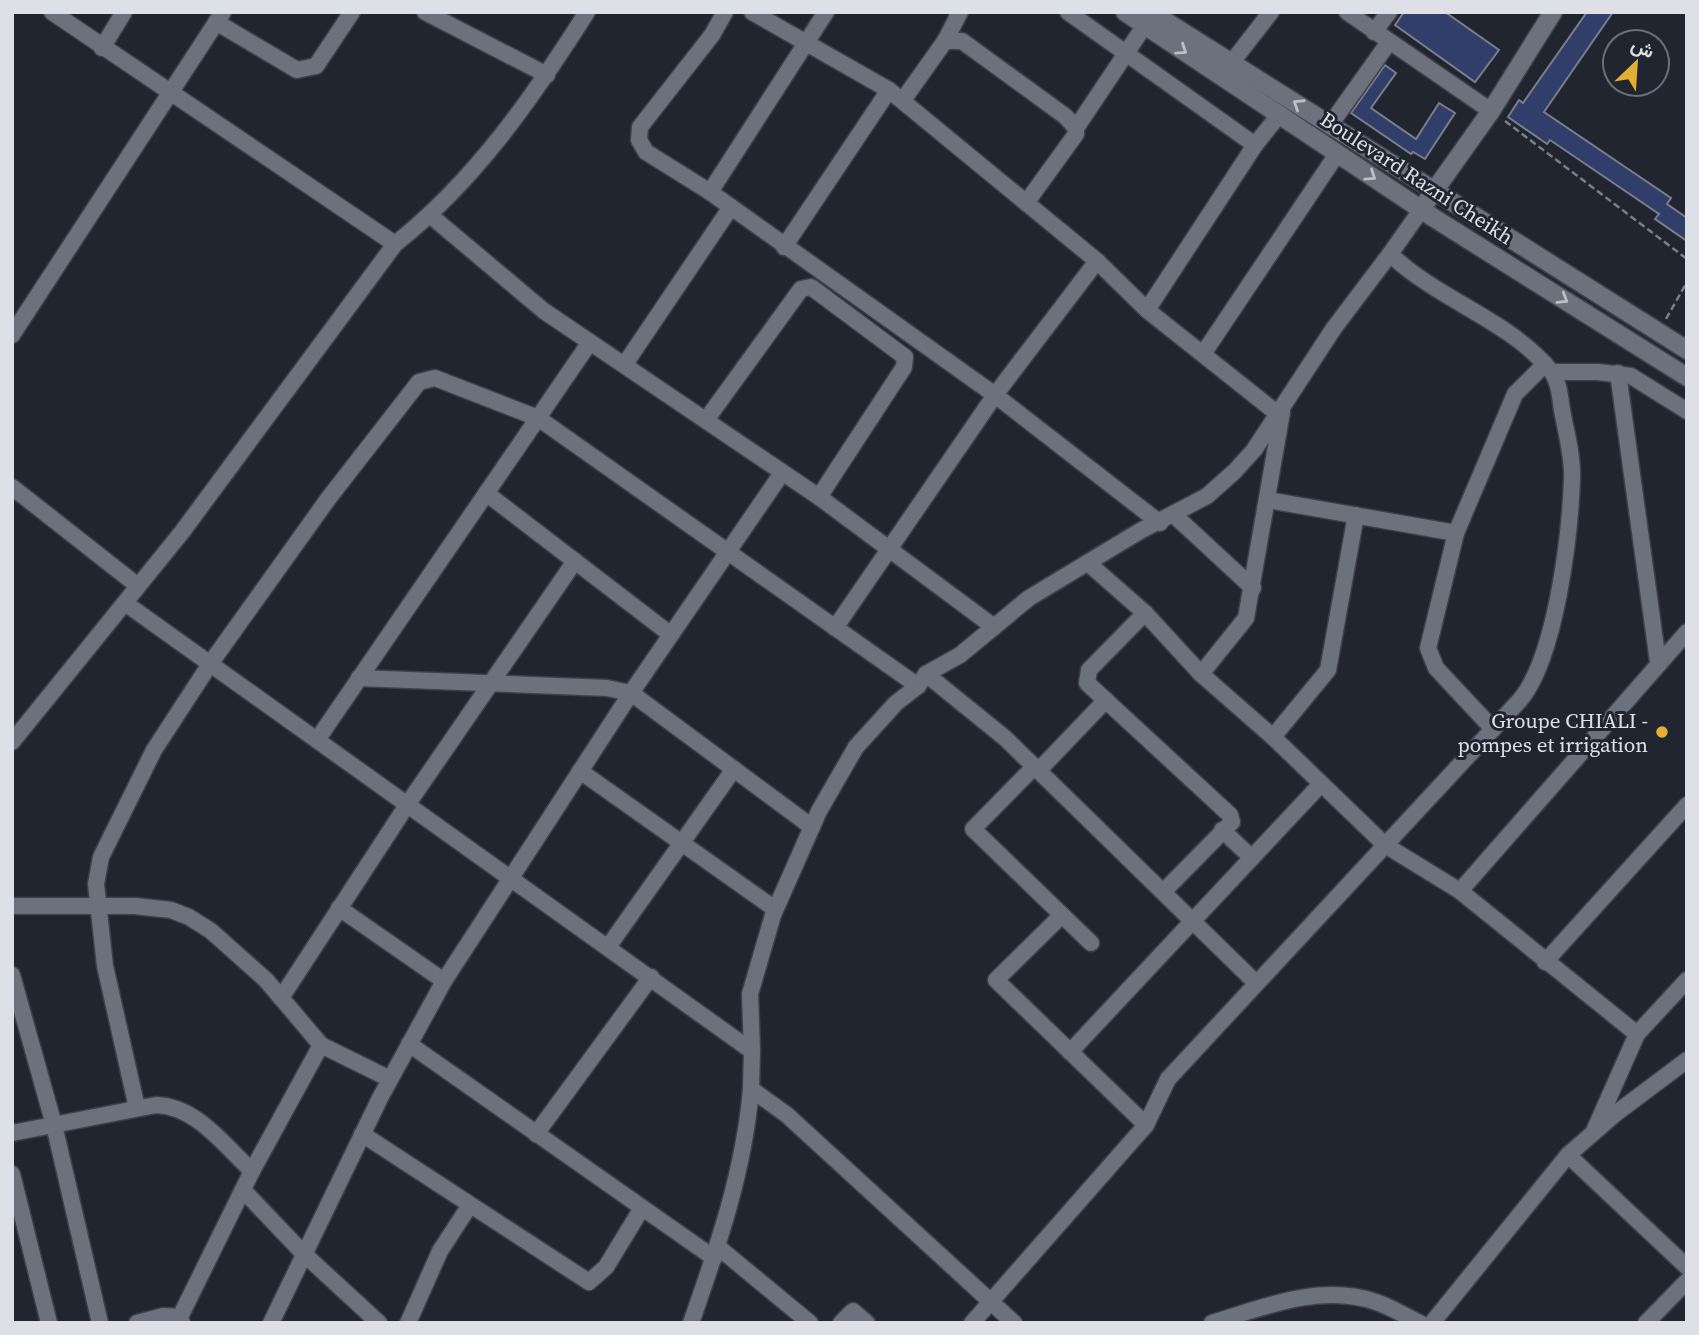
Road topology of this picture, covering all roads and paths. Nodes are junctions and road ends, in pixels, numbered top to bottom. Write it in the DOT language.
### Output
graph roads {
  1 [pos="52,12"];
  2 [pos="124,12"];
  3 [pos="352,12"];
  4 [pos="425,12"];
  5 [pos="587,12"];
  6 [pos="725,12"];
  7 [pos="752,12"];
  8 [pos="826,12"];
  9 [pos="960,12"];
  10 [pos="1068,12"];
  11 [pos="1271,12"];
  12 [pos="1347,12"];
  13 [pos="1389,12"];
  14 [pos="1553,12"];
  15 [pos="1127,13"];
  16 [pos="220,17"];
  17 [pos="1148,19"];
  18 [pos="1374,32"];
  19 [pos="806,40"];
  20 [pos="945,41"];
  21 [pos="1389,42"];
  22 [pos="102,48"];
  23 [pos="1125,51"];
  24 [pos="1232,62"];
  25 [pos="547,75"];
  26 [pos="169,94"];
  27 [pos="896,95"];
  28 [pos="1491,111"];
  29 [pos="1279,115"];
  30 [pos="1331,125"];
  31 [pos="1076,128"];
  32 [pos="1255,145"];
  33 [pos="1337,154"];
  34 [pos="710,192"];
  35 [pos="1433,192"];
  36 [pos="1026,203"];
  37 [pos="731,207"];
  38 [pos="1421,209"];
  39 [pos="431,216"];
  40 [pos="395,244"];
  41 [pos="784,247"];
  42 [pos="1390,254"];
  43 [pos="1687,259"];
  44 [pos="1097,261"];
  45 [pos="1687,282"];
  46 [pos="1147,310"];
  47 [pos="1658,332"];
  48 [pos="12,335"];
  49 [pos="590,342"];
  50 [pos="1687,350"];
  51 [pos="1203,354"];
  52 [pos="625,364"];
  53 [pos="1548,368"];
  54 [pos="1618,373"];
  55 [pos="1687,377"];
  56 [pos="995,396"];
  57 [pos="1281,410"];
  58 [pos="1687,411"];
  59 [pos="538,418"];
  60 [pos="706,420"];
  61 [pos="782,473"];
  62 [pos="12,487"];
  63 [pos="486,493"];
  64 [pos="819,497"];
  65 [pos="1268,500"];
  66 [pos="1356,515"];
  67 [pos="1167,519"];
  68 [pos="1456,533"];
  69 [pos="888,550"];
  70 [pos="728,552"];
  71 [pos="575,561"];
  72 [pos="1088,562"];
  73 [pos="138,586"];
  74 [pos="1253,588"];
  75 [pos="125,603"];
  76 [pos="1145,613"];
  77 [pos="994,627"];
  78 [pos="835,628"];
  79 [pos="1687,632"];
  80 [pos="670,634"];
  81 [pos="1658,663"];
  82 [pos="209,664"];
  83 [pos="1201,674"];
  84 [pos="359,678"];
  85 [pos="922,680"];
  86 [pos="491,683"];
  87 [pos="631,693"];
  88 [pos="1106,701"];
  89 [pos="1493,729"];
  90 [pos="1273,737"];
  91 [pos="317,740"];
  92 [pos="12,742"];
  93 [pos="1037,768"];
  94 [pos="734,769"];
  95 [pos="580,771"];
  96 [pos="1321,784"];
  97 [pos="407,805"];
  98 [pos="1687,805"];
  99 [pos="812,827"];
  100 [pos="1223,830"];
  101 [pos="682,843"];
  102 [pos="1385,845"];
  103 [pos="1252,858"];
  104 [pos="509,878"];
  105 [pos="1164,891"];
  106 [pos="1460,891"];
  107 [pos="12,906"];
  108 [pos="98,906"];
  109 [pos="339,908"];
  110 [pos="775,909"];
  111 [pos="1062,915"];
  112 [pos="1194,919"];
  113 [pos="1091,943"];
  114 [pos="608,947"];
  115 [pos="1545,962"];
  116 [pos="12,975"];
  117 [pos="651,977"];
  118 [pos="1687,980"];
  119 [pos="443,981"];
  120 [pos="1256,984"];
  121 [pos="281,998"];
  122 [pos="1637,1034"];
  123 [pos="408,1044"];
  124 [pos="321,1045"];
  125 [pos="752,1051"];
  126 [pos="1070,1052"];
  127 [pos="1687,1060"];
  128 [pos="390,1079"];
  129 [pos="751,1089"];
  130 [pos="137,1108"];
  131 [pos="54,1125"];
  132 [pos="1146,1125"];
  133 [pos="1594,1132"];
  134 [pos="12,1133"];
  135 [pos="362,1134"];
  136 [pos="536,1134"];
  137 [pos="1569,1155"];
  138 [pos="252,1171"];
  139 [pos="12,1174"];
  140 [pos="243,1190"];
  141 [pos="470,1205"];
  142 [pos="642,1208"];
  143 [pos="716,1252"];
  144 [pos="304,1254"];
  145 [pos="1687,1267"];
  146 [pos="1687,1281"];
  147 [pos="989,1301"];
  148 [pos="181,1320"];
  149 [pos="49,1323"];
  150 [pos="100,1323"];
  151 [pos="137,1323"];
  152 [pos="271,1323"];
  153 [pos="379,1323"];
  154 [pos="408,1323"];
  155 [pos="691,1323"];
  156 [pos="810,1323"];
  157 [pos="841,1323"];
  158 [pos="867,1323"];
  159 [pos="972,1323"];
  160 [pos="1013,1323"];
  161 [pos="1212,1323"];
  162 [pos="1420,1323"];
  163 [pos="1432,1323"];
  164 [pos="1646,1323"];
  1 -- 22 [label="street"];
  2 -- 22 [label="street"];
  3 -- 16 [label="street"];
  4 -- 25 [label="street"];
  5 -- 25 [label="street"];
  6 -- 34 [label="street"];
  7 -- 19 [label="street"];
  8 -- 19 [label="street"];
  9 -- 20 [label="street"];
  10 -- 23 [label="street"];
  11 -- 24 [label="street"];
  12 -- 18 [label="street"];
  13 -- 18 [label="street"];
  14 -- 28 [label="main road"];
  15 -- 17 [label="main road, Boulevard Razni Cheikh"];
  16 -- 26 [label="street"];
  17 -- 23 [label="street"];
  17 -- 24 [label="main road, Boulevard Razni Cheikh"];
  17 -- 29 [label="main road, Boulevard Razni Cheikh, one-way"];
  18 -- 21 [label="street"];
  19 -- 27 [label="street"];
  19 -- 34 [label="street"];
  20 -- 27 [label="street"];
  20 -- 31 [label="street"];
  21 -- 28 [label="street"];
  21 -- 30 [label="street"];
  22 -- 26 [label="street"];
  23 -- 31 [label="street"];
  23 -- 32 [label="street"];
  30 -- 24 [label="main road, Boulevard Razni Cheikh, one-way"];
  25 -- 39 [label="street"];
  26 -- 40 [label="street"];
  26 -- 48 [label="street"];
  27 -- 36 [label="street"];
  27 -- 41 [label="street"];
  28 -- 35 [label="main road"];
  28 -- 43 [label="path"];
  29 -- 32 [label="street"];
  29 -- 33 [label="main road, Boulevard Razni Cheikh"];
  30 -- 35 [label="main road, Boulevard Razni Cheikh"];
  31 -- 36 [label="street"];
  32 -- 46 [label="street"];
  33 -- 38 [label="main road, Boulevard Razni Cheikh, one-way"];
  33 -- 51 [label="street"];
  34 -- 37 [label="street"];
  35 -- 38 [label="main road"];
  35 -- 47 [label="main road, Boulevard Razni Cheikh"];
  36 -- 44 [label="street"];
  37 -- 41 [label="street"];
  37 -- 52 [label="street"];
  38 -- 42 [label="street"];
  38 -- 55 [label="main road, Boulevard Razni Cheikh, one-way"];
  39 -- 40 [label="street"];
  39 -- 49 [label="street"];
  40 -- 73 [label="street"];
  41 -- 56 [label="street"];
  42 -- 53 [label="street"];
  42 -- 57 [label="street"];
  44 -- 46 [label="street"];
  44 -- 56 [label="street"];
  45 -- 47 [label="path"];
  46 -- 51 [label="street"];
  47 -- 50 [label="main road, Boulevard Razni Cheikh"];
  49 -- 52 [label="street"];
  49 -- 59 [label="street"];
  51 -- 57 [label="street"];
  52 -- 60 [label="street"];
  53 -- 54 [label="street"];
  53 -- 68 [label="street"];
  53 -- 89 [label="street"];
  54 -- 58 [label="street"];
  54 -- 81 [label="street"];
  56 -- 67 [label="street"];
  56 -- 69 [label="street"];
  57 -- 65 [label="street"];
  57 -- 67 [label="street"];
  59 -- 63 [label="street"];
  59 -- 70 [label="street"];
  59 -- 82 [label="street"];
  60 -- 61 [label="street"];
  60 -- 64 [label="street"];
  61 -- 64 [label="street"];
  61 -- 70 [label="street"];
  62 -- 73 [label="street"];
  63 -- 71 [label="street"];
  63 -- 84 [label="street"];
  64 -- 69 [label="street"];
  65 -- 66 [label="street"];
  65 -- 74 [label="street"];
  66 -- 68 [label="street"];
  66 -- 90 [label="street"];
  67 -- 72 [label="street"];
  67 -- 74 [label="street"];
  68 -- 89 [label="street"];
  69 -- 77 [label="street"];
  69 -- 78 [label="street"];
  70 -- 78 [label="street"];
  70 -- 80 [label="street"];
  71 -- 80 [label="street"];
  71 -- 86 [label="street"];
  72 -- 76 [label="street"];
  72 -- 77 [label="street"];
  73 -- 75 [label="street"];
  74 -- 83 [label="street"];
  75 -- 82 [label="street"];
  75 -- 92 [label="street"];
  76 -- 83 [label="street"];
  76 -- 88 [label="street"];
  77 -- 85 [label="street"];
  78 -- 85 [label="street"];
  79 -- 81 [label="street"];
  80 -- 87 [label="street"];
  81 -- 106 [label="street"];
  82 -- 91 [label="street"];
  82 -- 108 [label="street"];
  83 -- 90 [label="street"];
  84 -- 86 [label="street"];
  84 -- 91 [label="street"];
  85 -- 93 [label="street"];
  85 -- 99 [label="street"];
  86 -- 87 [label="street"];
  86 -- 97 [label="street"];
  87 -- 94 [label="street"];
  87 -- 95 [label="street"];
  88 -- 93 [label="street"];
  88 -- 100 [label="street"];
  89 -- 102 [label="street"];
  90 -- 96 [label="street"];
  91 -- 97 [label="street"];
  93 -- 105 [label="street"];
  93 -- 111 [label="street"];
  94 -- 99 [label="street"];
  94 -- 101 [label="street"];
  95 -- 101 [label="street"];
  95 -- 104 [label="street"];
  96 -- 102 [label="street"];
  96 -- 103 [label="street"];
  97 -- 104 [label="street"];
  97 -- 109 [label="street"];
  98 -- 115 [label="street"];
  99 -- 110 [label="street"];
  100 -- 103 [label="street"];
  100 -- 105 [label="street"];
  101 -- 110 [label="street"];
  101 -- 114 [label="street"];
  102 -- 106 [label="street"];
  102 -- 120 [label="street"];
  103 -- 112 [label="street"];
  104 -- 114 [label="street"];
  104 -- 119 [label="street"];
  105 -- 112 [label="street"];
  106 -- 115 [label="street"];
  107 -- 108 [label="street"];
  108 -- 121 [label="street"];
  108 -- 130 [label="street"];
  109 -- 119 [label="street"];
  109 -- 121 [label="street"];
  110 -- 125 [label="street"];
  111 -- 113 [label="street"];
  111 -- 126 [label="street"];
  112 -- 120 [label="street"];
  112 -- 126 [label="street"];
  114 -- 117 [label="street"];
  115 -- 122 [label="street"];
  116 -- 131 [label="street"];
  117 -- 125 [label="street"];
  117 -- 136 [label="street"];
  118 -- 122 [label="street"];
  119 -- 123 [label="street"];
  120 -- 132 [label="street"];
  121 -- 124 [label="street"];
  122 -- 133 [label="street"];
  123 -- 128 [label="street"];
  123 -- 136 [label="street"];
  124 -- 128 [label="street"];
  124 -- 138 [label="street"];
  125 -- 129 [label="street"];
  126 -- 132 [label="street"];
  127 -- 133 [label="street"];
  128 -- 135 [label="street"];
  129 -- 143 [label="street"];
  129 -- 147 [label="street"];
  130 -- 131 [label="street"];
  130 -- 138 [label="street"];
  131 -- 134 [label="street"];
  131 -- 150 [label="street"];
  132 -- 147 [label="street"];
  133 -- 137 [label="street"];
  135 -- 141 [label="street"];
  135 -- 144 [label="street"];
  136 -- 142 [label="street"];
  137 -- 145 [label="street"];
  137 -- 163 [label="street"];
  138 -- 140 [label="street"];
  139 -- 149 [label="street"];
  140 -- 144 [label="street"];
  140 -- 148 [label="street"];
  141 -- 142 [label="street"];
  141 -- 154 [label="street"];
  142 -- 143 [label="street"];
  143 -- 155 [label="street"];
  143 -- 156 [label="street"];
  144 -- 152 [label="street"];
  144 -- 153 [label="street"];
  146 -- 164 [label="street"];
  147 -- 159 [label="street"];
  147 -- 160 [label="street"];
  148 -- 151 [label="street"];
  157 -- 158 [label="street"];
  161 -- 162 [label="street"];
}
